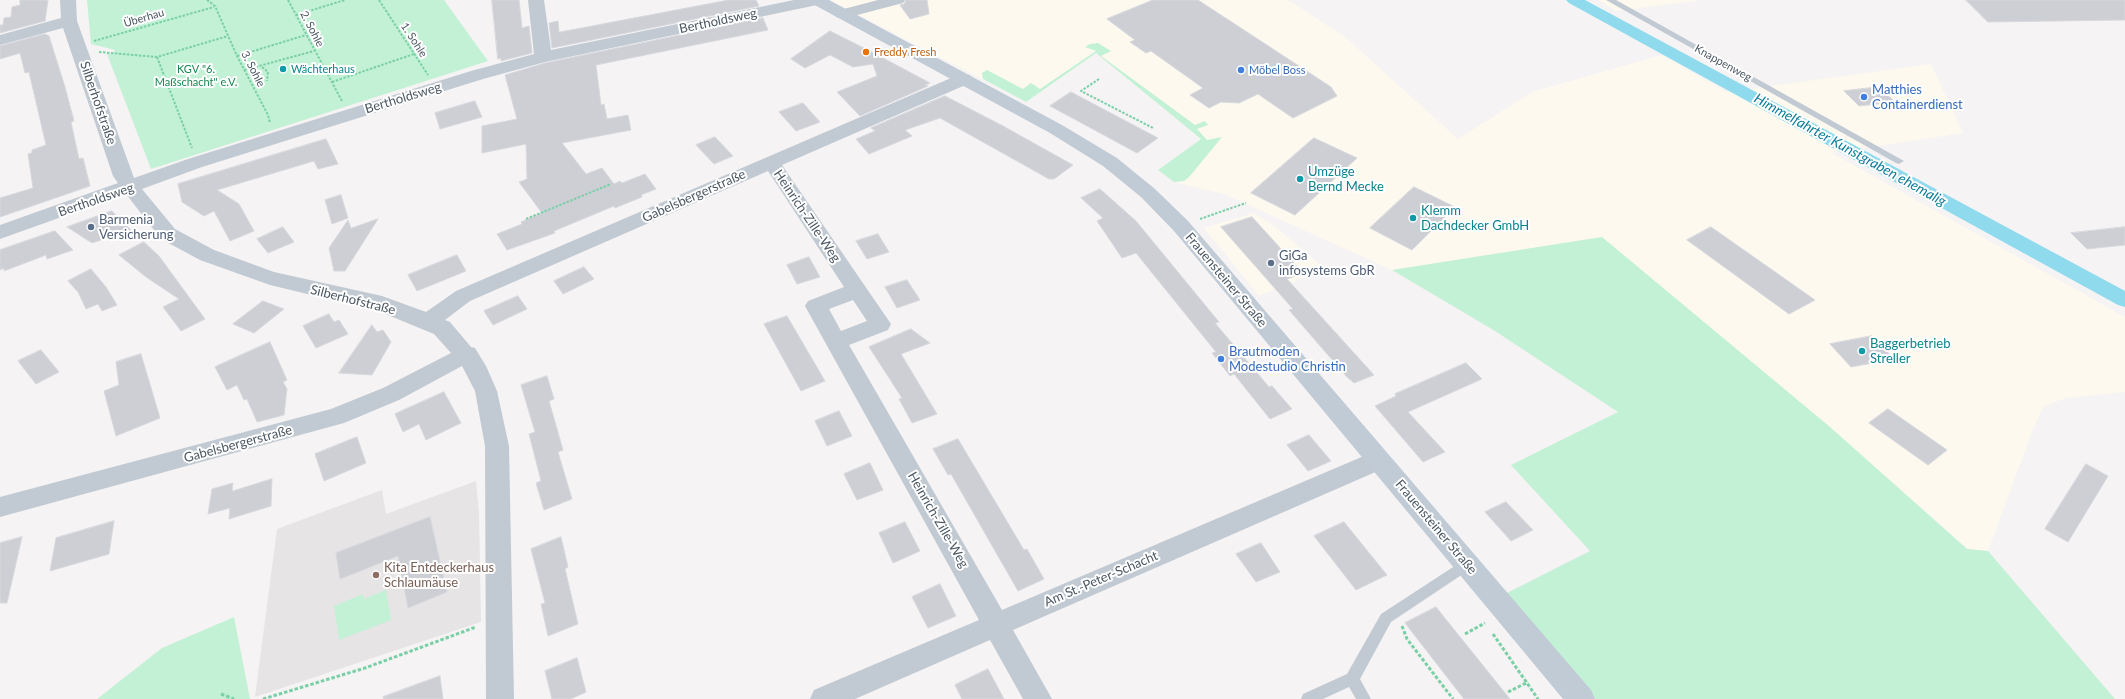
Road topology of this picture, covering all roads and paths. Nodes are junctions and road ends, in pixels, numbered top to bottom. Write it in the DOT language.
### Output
graph roads {
  1 [pos="68,0"];
  2 [pos="207,0"];
  3 [pos="288,0"];
  4 [pos="345,0"];
  5 [pos="379,0"];
  6 [pos="536,0"];
  7 [pos="817,0"];
  8 [pos="897,0"];
  9 [pos="1610,0"];
  10 [pos="215,6"];
  11 [pos="842,14"];
  12 [pos="296,16"];
  13 [pos="69,21"];
  14 [pos="306,35"];
  15 [pos="228,36"];
  16 [pos="0,40"];
  17 [pos="77,46"];
  18 [pos="314,51"];
  19 [pos="114,52"];
  20 [pos="414,54"];
  21 [pos="237,56"];
  22 [pos="157,57"];
  23 [pos="543,57"];
  24 [pos="262,66"];
  25 [pos="244,70"];
  26 [pos="964,79"];
  27 [pos="1099,79"];
  28 [pos="267,81"];
  29 [pos="332,82"];
  30 [pos="436,88"];
  31 [pos="345,107"];
  32 [pos="1153,128"];
  33 [pos="274,139"];
  34 [pos="1899,161"];
  35 [pos="771,162"];
  36 [pos="195,163"];
  37 [pos="611,184"];
  38 [pos="131,188"];
  39 [pos="1246,203"];
  40 [pos="1200,218"];
  41 [pos="526,219"];
  42 [pos="0,232"];
  43 [pos="857,290"];
  44 [pos="428,321"];
  45 [pos="836,341"];
  46 [pos="467,354"];
  47 [pos="1379,460"];
  48 [pos="0,507"];
  49 [pos="1467,564"];
  50 [pos="1396,611"];
  51 [pos="1481,617"];
  52 [pos="499,618"];
  53 [pos="1485,623"];
  54 [pos="997,624"];
  55 [pos="1464,634"];
  56 [pos="1352,679"];
  57 [pos="1528,682"];
  58 [pos="1508,692"];
  59 [pos="222,694"];
  60 [pos="234,699"];
  61 [pos="263,699"];
  62 [pos="500,699"];
  63 [pos="824,699"];
  64 [pos="1038,699"];
  65 [pos="1308,699"];
  66 [pos="1364,699"];
  67 [pos="1453,699"];
  68 [pos="1538,699"];
  69 [pos="1581,699"];
  1 -- 13 [label="street, Silberhofstraße"];
  2 -- 10 [label="path"];
  3 -- 12 [label="path, 2. Sohle"];
  4 -- 12 [label="path"];
  5 -- 20 [label="path, 1. Sohle"];
  6 -- 23 [label="street"];
  7 -- 11 [label="main road, Frauensteiner Straße"];
  7 -- 23 [label="street, Bertholdsweg"];
  8 -- 11 [label="street"];
  9 -- 34 [label="lane, Knappenweg"];
  10 -- 15 [label="path, 3. Sohle"];
  10 -- 17 [label="path, Überhau"];
  11 -- 26 [label="main road, Frauensteiner Straße"];
  12 -- 14 [label="path, 2. Sohle"];
  13 -- 16 [label="street"];
  13 -- 17 [label="street, Silberhofstraße"];
  14 -- 18 [label="path, 2. Sohle"];
  14 -- 21 [label="path"];
  15 -- 21 [label="path, 3. Sohle"];
  15 -- 22 [label="path"];
  17 -- 38 [label="street, Silberhofstraße"];
  18 -- 24 [label="path"];
  18 -- 29 [label="path, 2. Sohle"];
  19 -- 22 [label="path"];
  20 -- 29 [label="path"];
  20 -- 30 [label="path, 1. Sohle"];
  21 -- 25 [label="path, 3. Sohle"];
  22 -- 36 [label="path"];
  23 -- 30 [label="street, Bertholdsweg"];
  24 -- 25 [label="path"];
  24 -- 28 [label="path"];
  25 -- 33 [label="path, 3. Sohle"];
  26 -- 35 [label="street, Gabelsbergerstraße"];
  26 -- 47 [label="main road, Frauensteiner Straße"];
  27 -- 32 [label="path"];
  29 -- 31 [label="path, 2. Sohle"];
  30 -- 33 [label="street, Bertholdsweg"];
  33 -- 36 [label="street, Bertholdsweg"];
  35 -- 43 [label="street, Heinrich-Zille-Weg"];
  35 -- 44 [label="street, Gabelsbergerstraße"];
  36 -- 38 [label="street, Bertholdsweg"];
  37 -- 41 [label="path"];
  38 -- 42 [label="street, Bertholdsweg"];
  38 -- 44 [label="street, Silberhofstraße"];
  39 -- 40 [label="path"];
  43 -- 45 [label="street, Heinrich-Zille-Weg"];
  43 -- 45 [label="street, Heinrich-Zille-Weg"];
  44 -- 46 [label="street, Silberhofstraße"];
  45 -- 54 [label="street, Heinrich-Zille-Weg"];
  46 -- 48 [label="street, Gabelsbergerstraße"];
  46 -- 52 [label="street, Silberhofstraße"];
  47 -- 49 [label="main road, Frauensteiner Straße"];
  47 -- 54 [label="street, Am St.-Peter-Schacht"];
  49 -- 50 [label="lane"];
  49 -- 69 [label="main road, Frauensteiner Straße"];
  50 -- 56 [label="lane"];
  50 -- 67 [label="path"];
  51 -- 53 [label="path"];
  52 -- 61 [label="path"];
  52 -- 62 [label="street, Silberhofstraße"];
  53 -- 55 [label="path"];
  53 -- 57 [label="path"];
  54 -- 63 [label="street, Am St.-Peter-Schacht"];
  54 -- 64 [label="street, Heinrich-Zille-Weg"];
  56 -- 65 [label="lane"];
  56 -- 66 [label="lane"];
  57 -- 58 [label="path"];
  57 -- 68 [label="path"];
  59 -- 60 [label="path"];
}
